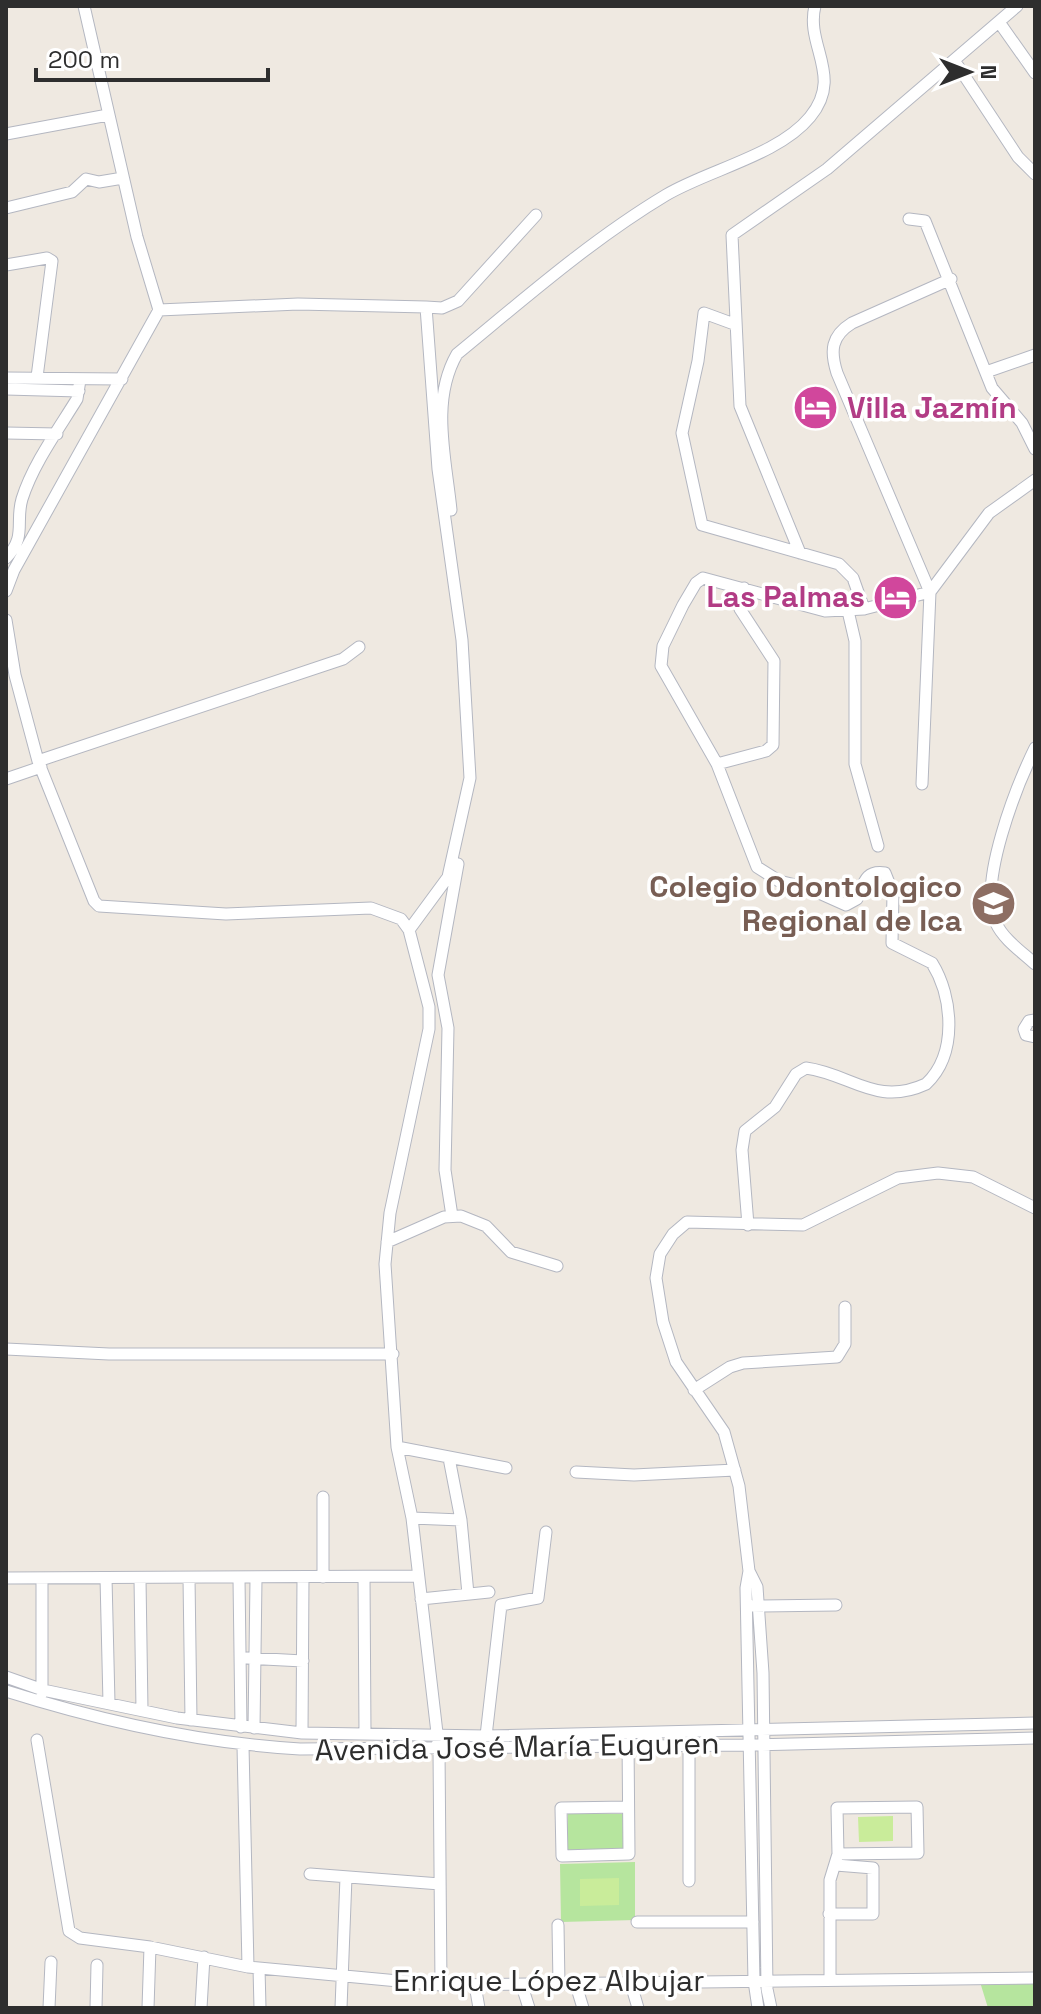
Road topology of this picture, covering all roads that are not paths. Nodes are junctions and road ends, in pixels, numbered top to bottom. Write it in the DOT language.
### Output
graph roads {
  1 [pos="84,6"];
  2 [pos="815,6"];
  3 [pos="1017,6"];
  4 [pos="999,22"];
  5 [pos="954,60"];
  6 [pos="1035,73"];
  7 [pos="108,115"];
  8 [pos="6,134"];
  9 [pos="1035,174"];
  10 [pos="123,178"];
  11 [pos="6,208"];
  12 [pos="536,215"];
  13 [pos="909,219"];
  14 [pos="6,265"];
  15 [pos="951,279"];
  16 [pos="426,307"];
  17 [pos="159,310"];
  18 [pos="734,324"];
  19 [pos="1035,355"];
  20 [pos="986,372"];
  21 [pos="37,377"];
  22 [pos="6,378"];
  23 [pos="122,379"];
  24 [pos="79,386"];
  25 [pos="6,389"];
  26 [pos="6,433"];
  27 [pos="57,434"];
  28 [pos="1035,449"];
  29 [pos="1035,480"];
  30 [pos="800,553"];
  31 [pos="6,558"];
  32 [pos="744,588"];
  33 [pos="6,591"];
  34 [pos="930,592"];
  35 [pos="864,609"];
  36 [pos="848,611"];
  37 [pos="6,620"];
  38 [pos="359,647"];
  39 [pos="1035,748"];
  40 [pos="40,764"];
  41 [pos="717,764"];
  42 [pos="6,779"];
  43 [pos="922,784"];
  44 [pos="878,846"];
  45 [pos="409,930"];
  46 [pos="1035,964"];
  47 [pos="1035,1020"];
  48 [pos="1035,1037"];
  49 [pos="1035,1208"];
  50 [pos="452,1216"];
  51 [pos="748,1225"];
  52 [pos="387,1242"];
  53 [pos="557,1266"];
  54 [pos="845,1307"];
  55 [pos="6,1349"];
  56 [pos="393,1354"];
  57 [pos="694,1390"];
  58 [pos="397,1447"];
  59 [pos="449,1458"];
  60 [pos="506,1468"];
  61 [pos="735,1470"];
  62 [pos="576,1472"];
  63 [pos="323,1497"];
  64 [pos="412,1518"];
  65 [pos="461,1520"];
  66 [pos="546,1532"];
  67 [pos="418,1576"];
  68 [pos="303,1577"];
  69 [pos="323,1577"];
  70 [pos="364,1577"];
  71 [pos="6,1578"];
  72 [pos="42,1578"];
  73 [pos="106,1578"];
  74 [pos="189,1578"];
  75 [pos="140,1579"];
  76 [pos="239,1579"];
  77 [pos="256,1579"];
  78 [pos="489,1592"];
  79 [pos="468,1594"];
  80 [pos="421,1599"];
  81 [pos="836,1605"];
  82 [pos="753,1606"];
  83 [pos="241,1657"];
  84 [pos="254,1658"];
  85 [pos="303,1661"];
  86 [pos="6,1677"];
  87 [pos="6,1691"];
  88 [pos="41,1696"];
  89 [pos="109,1703"];
  90 [pos="142,1710"];
  91 [pos="191,1720"];
  92 [pos="1035,1723"];
  93 [pos="241,1727"];
  94 [pos="254,1728"];
  95 [pos="750,1729"];
  96 [pos="764,1729"];
  97 [pos="627,1731"];
  98 [pos="302,1733"];
  99 [pos="365,1734"];
  100 [pos="437,1735"];
  101 [pos="486,1736"];
  102 [pos="1035,1738"];
  103 [pos="37,1740"];
  104 [pos="628,1744"];
  105 [pos="689,1744"];
  106 [pos="750,1745"];
  107 [pos="764,1745"];
  108 [pos="243,1746"];
  109 [pos="439,1750"];
  110 [pos="628,1807"];
  111 [pos="837,1859"];
  112 [pos="310,1874"];
  113 [pos="346,1877"];
  114 [pos="689,1881"];
  115 [pos="440,1884"];
  116 [pos="829,1914"];
  117 [pos="637,1922"];
  118 [pos="753,1922"];
  119 [pos="558,1925"];
  120 [pos="150,1947"];
  121 [pos="204,1957"];
  122 [pos="51,1962"];
  123 [pos="97,1965"];
  124 [pos="253,1967"];
  125 [pos="342,1977"];
  126 [pos="1035,1978"];
  127 [pos="830,1980"];
  128 [pos="754,1981"];
  129 [pos="767,1981"];
  130 [pos="631,1984"];
  131 [pos="441,1985"];
  132 [pos="475,1985"];
  133 [pos="559,1985"];
  134 [pos="576,1985"];
  135 [pos="522,1986"];
  136 [pos="49,2008"];
  137 [pos="96,2008"];
  138 [pos="148,2008"];
  139 [pos="201,2008"];
  140 [pos="260,2008"];
  141 [pos="341,2008"];
  142 [pos="479,2008"];
  143 [pos="529,2008"];
  144 [pos="583,2008"];
  145 [pos="638,2008"];
  146 [pos="758,2008"];
  147 [pos="771,2008"];
  1 -- 7 [label="street"];
  2 -- 50 [label="street"];
  3 -- 4 [label="street"];
  4 -- 5 [label="street"];
  4 -- 6 [label="street"];
  5 -- 9 [label="street"];
  5 -- 18 [label="street"];
  7 -- 8 [label="street"];
  7 -- 10 [label="street"];
  10 -- 11 [label="street"];
  10 -- 17 [label="street"];
  12 -- 16 [label="street"];
  13 -- 15 [label="street"];
  14 -- 21 [label="street"];
  15 -- 20 [label="street"];
  15 -- 34 [label="street"];
  16 -- 17 [label="street"];
  16 -- 45 [label="street"];
  17 -- 23 [label="street"];
  18 -- 30 [label="street"];
  18 -- 30 [label="street"];
  19 -- 20 [label="street"];
  20 -- 28 [label="street"];
  21 -- 22 [label="street"];
  21 -- 24 [label="street"];
  23 -- 24 [label="street"];
  23 -- 33 [label="street"];
  24 -- 25 [label="street"];
  24 -- 27 [label="street"];
  26 -- 27 [label="street"];
  27 -- 31 [label="street"];
  29 -- 34 [label="street"];
  30 -- 35 [label="street"];
  32 -- 36 [label="street"];
  32 -- 41 [label="street"];
  32 -- 41 [label="street"];
  34 -- 35 [label="street"];
  34 -- 43 [label="street"];
  35 -- 36 [label="street"];
  36 -- 44 [label="street"];
  37 -- 40 [label="street"];
  38 -- 40 [label="street"];
  39 -- 46 [label="street"];
  40 -- 42 [label="street"];
  40 -- 45 [label="street"];
  41 -- 51 [label="street"];
  45 -- 52 [label="street"];
  47 -- 48 [label="street"];
  49 -- 51 [label="street"];
  50 -- 52 [label="street"];
  50 -- 53 [label="street"];
  51 -- 57 [label="street"];
  52 -- 56 [label="street"];
  54 -- 57 [label="street"];
  55 -- 56 [label="street"];
  56 -- 58 [label="street"];
  57 -- 61 [label="street"];
  58 -- 59 [label="street"];
  58 -- 64 [label="street"];
  59 -- 60 [label="street"];
  59 -- 65 [label="street"];
  61 -- 62 [label="street"];
  61 -- 82 [label="street"];
  63 -- 69 [label="street"];
  64 -- 65 [label="street"];
  64 -- 67 [label="street"];
  65 -- 79 [label="street"];
  66 -- 101 [label="street"];
  67 -- 70 [label="street"];
  67 -- 80 [label="street"];
  68 -- 69 [label="street"];
  68 -- 77 [label="street"];
  68 -- 85 [label="street"];
  69 -- 70 [label="street"];
  70 -- 99 [label="street"];
  71 -- 72 [label="street"];
  72 -- 73 [label="street"];
  72 -- 88 [label="street"];
  73 -- 75 [label="street"];
  73 -- 89 [label="street"];
  74 -- 75 [label="street"];
  74 -- 76 [label="street"];
  74 -- 91 [label="street"];
  75 -- 90 [label="street"];
  76 -- 77 [label="street"];
  76 -- 83 [label="street"];
  77 -- 84 [label="street"];
  78 -- 79 [label="street"];
  79 -- 80 [label="street"];
  80 -- 100 [label="street"];
  81 -- 82 [label="street"];
  82 -- 95 [label="street"];
  82 -- 96 [label="street"];
  83 -- 84 [label="street"];
  83 -- 93 [label="street"];
  84 -- 85 [label="street"];
  84 -- 94 [label="street"];
  85 -- 98 [label="street"];
  86 -- 88 [label="street, Avenida José María Euguren"];
  87 -- 88 [label="street, Avenida José María Euguren"];
  88 -- 89 [label="street, Avenida José María Euguren"];
  88 -- 108 [label="street, Avenida José María Euguren"];
  89 -- 90 [label="street, Avenida José María Euguren"];
  90 -- 91 [label="street, Avenida José María Euguren"];
  91 -- 93 [label="street, Avenida José María Euguren"];
  92 -- 96 [label="street, Avenida José María Euguren"];
  93 -- 94 [label="street, Avenida José María Euguren"];
  94 -- 98 [label="street, Avenida José María Euguren"];
  95 -- 96 [label="street, Avenida José María Euguren"];
  95 -- 97 [label="street, Avenida José María Euguren"];
  95 -- 106 [label="street"];
  96 -- 107 [label="street"];
  97 -- 101 [label="street, Avenida José María Euguren"];
  97 -- 104 [label="street"];
  98 -- 99 [label="street, Avenida José María Euguren"];
  99 -- 100 [label="street, Avenida José María Euguren"];
  100 -- 101 [label="street, Avenida José María Euguren"];
  100 -- 109 [label="street"];
  102 -- 107 [label="street, Avenida José María Euguren"];
  103 -- 120 [label="street, Enrique López Albujar"];
  104 -- 105 [label="street, Avenida José María Euguren"];
  104 -- 109 [label="street, Avenida José María Euguren"];
  104 -- 110 [label="street"];
  105 -- 106 [label="street, Avenida José María Euguren"];
  105 -- 114 [label="street"];
  106 -- 107 [label="street, Avenida José María Euguren"];
  106 -- 118 [label="street"];
  107 -- 129 [label="street"];
  108 -- 109 [label="street, Avenida José María Euguren"];
  108 -- 124 [label="street"];
  109 -- 115 [label="street"];
  110 -- 110 [label="street"];
  111 -- 111 [label="street"];
  111 -- 116 [label="street"];
  111 -- 116 [label="street"];
  112 -- 113 [label="street"];
  113 -- 115 [label="street"];
  113 -- 125 [label="street"];
  115 -- 131 [label="street"];
  116 -- 127 [label="street"];
  117 -- 118 [label="street"];
  118 -- 128 [label="street"];
  119 -- 133 [label="street"];
  120 -- 121 [label="street, Enrique López Albujar"];
  120 -- 138 [label="street"];
  121 -- 124 [label="street, Enrique López Albujar"];
  121 -- 139 [label="street"];
  122 -- 136 [label="street"];
  123 -- 137 [label="street"];
  124 -- 125 [label="street, Enrique López Albujar"];
  124 -- 140 [label="street"];
  125 -- 131 [label="street, Enrique López Albujar"];
  125 -- 141 [label="street"];
  126 -- 127 [label="street, Enrique López Albujar"];
  127 -- 129 [label="street, Enrique López Albujar"];
  128 -- 129 [label="street, Enrique López Albujar"];
  128 -- 130 [label="street, Enrique López Albujar"];
  128 -- 146 [label="street"];
  129 -- 147 [label="street"];
  130 -- 134 [label="street, Enrique López Albujar"];
  130 -- 145 [label="street"];
  131 -- 132 [label="street, Enrique López Albujar"];
  132 -- 135 [label="street, Enrique López Albujar"];
  132 -- 142 [label="street"];
  133 -- 134 [label="street, Enrique López Albujar"];
  133 -- 135 [label="street, Enrique López Albujar"];
  134 -- 144 [label="street"];
  135 -- 143 [label="street"];
}
